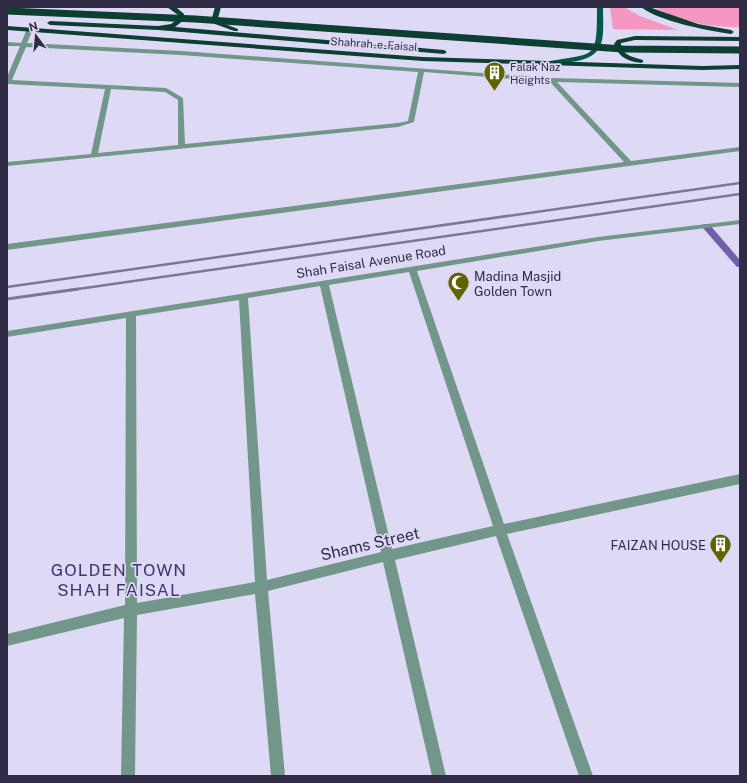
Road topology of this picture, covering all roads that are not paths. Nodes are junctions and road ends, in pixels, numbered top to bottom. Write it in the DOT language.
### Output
graph roads {
  1 [pos="170,7"];
  2 [pos="218,7"];
  3 [pos="600,7"];
  4 [pos="644,7"];
  5 [pos="7,11"];
  6 [pos="40,22"];
  7 [pos="7,28"];
  8 [pos="158,28"];
  9 [pos="30,29"];
  10 [pos="740,33"];
  11 [pos="740,39"];
  12 [pos="308,41"];
  13 [pos="7,44"];
  14 [pos="23,45"];
  15 [pos="740,50"];
  16 [pos="740,61"];
  17 [pos="541,64"];
  18 [pos="740,67"];
  19 [pos="421,70"];
  20 [pos="552,80"];
  21 [pos="7,82"];
  22 [pos="740,85"];
  23 [pos="108,87"];
  24 [pos="182,147"];
  25 [pos="740,149"];
  26 [pos="94,156"];
  27 [pos="7,164"];
  28 [pos="630,164"];
  29 [pos="740,222"];
  30 [pos="7,247"];
  31 [pos="412,269"];
  32 [pos="324,283"];
  33 [pos="243,296"];
  34 [pos="131,314"];
  35 [pos="7,334"];
  36 [pos="740,479"];
  37 [pos="500,530"];
  38 [pos="387,556"];
  39 [pos="261,587"];
  40 [pos="131,610"];
  41 [pos="7,640"];
  42 [pos="128,776"];
  43 [pos="278,776"];
  44 [pos="439,776"];
  45 [pos="586,776"];
  1 -- 8 [label="highway"];
  2 -- 12 [label="highway"];
  3 -- 17 [label="main road"];
  4 -- 10 [label="highway"];
  5 -- 15 [label="highway, Shahrah-e-Faisal, bridge"];
  6 -- 8 [label="highway"];
  7 -- 9 [label="highway, Shahrah-e-Faisal"];
  8 -- 12 [label="highway"];
  9 -- 14 [label="street"];
  9 -- 17 [label="highway, Shahrah-e-Faisal"];
  11 -- 16 [label="highway"];
  12 -- 17 [label="highway"];
  13 -- 14 [label="street"];
  14 -- 19 [label="street"];
  14 -- 21 [label="street"];
  17 -- 18 [label="highway, Shahrah-e-Faisal"];
  19 -- 20 [label="street"];
  19 -- 24 [label="street"];
  20 -- 22 [label="street"];
  20 -- 28 [label="street"];
  21 -- 23 [label="street"];
  23 -- 24 [label="street"];
  23 -- 26 [label="street"];
  24 -- 26 [label="street"];
  25 -- 28 [label="street"];
  26 -- 27 [label="street"];
  28 -- 30 [label="street"];
  29 -- 31 [label="street, Shah Faisal Avenue Road"];
  31 -- 32 [label="street, Shah Faisal Avenue Road"];
  31 -- 37 [label="street"];
  32 -- 33 [label="street, Shah Faisal Avenue Road"];
  32 -- 38 [label="street"];
  33 -- 34 [label="street, Shah Faisal Avenue Road"];
  33 -- 39 [label="street"];
  34 -- 35 [label="street, Shah Faisal Avenue Road"];
  34 -- 40 [label="street"];
  36 -- 37 [label="street, Shams Street"];
  37 -- 38 [label="street, Shams Street"];
  37 -- 45 [label="street"];
  38 -- 39 [label="street, Shams Street"];
  38 -- 44 [label="street"];
  39 -- 40 [label="street, Shams Street"];
  39 -- 43 [label="street"];
  40 -- 41 [label="street, Shams Street"];
  40 -- 42 [label="street"];
}
